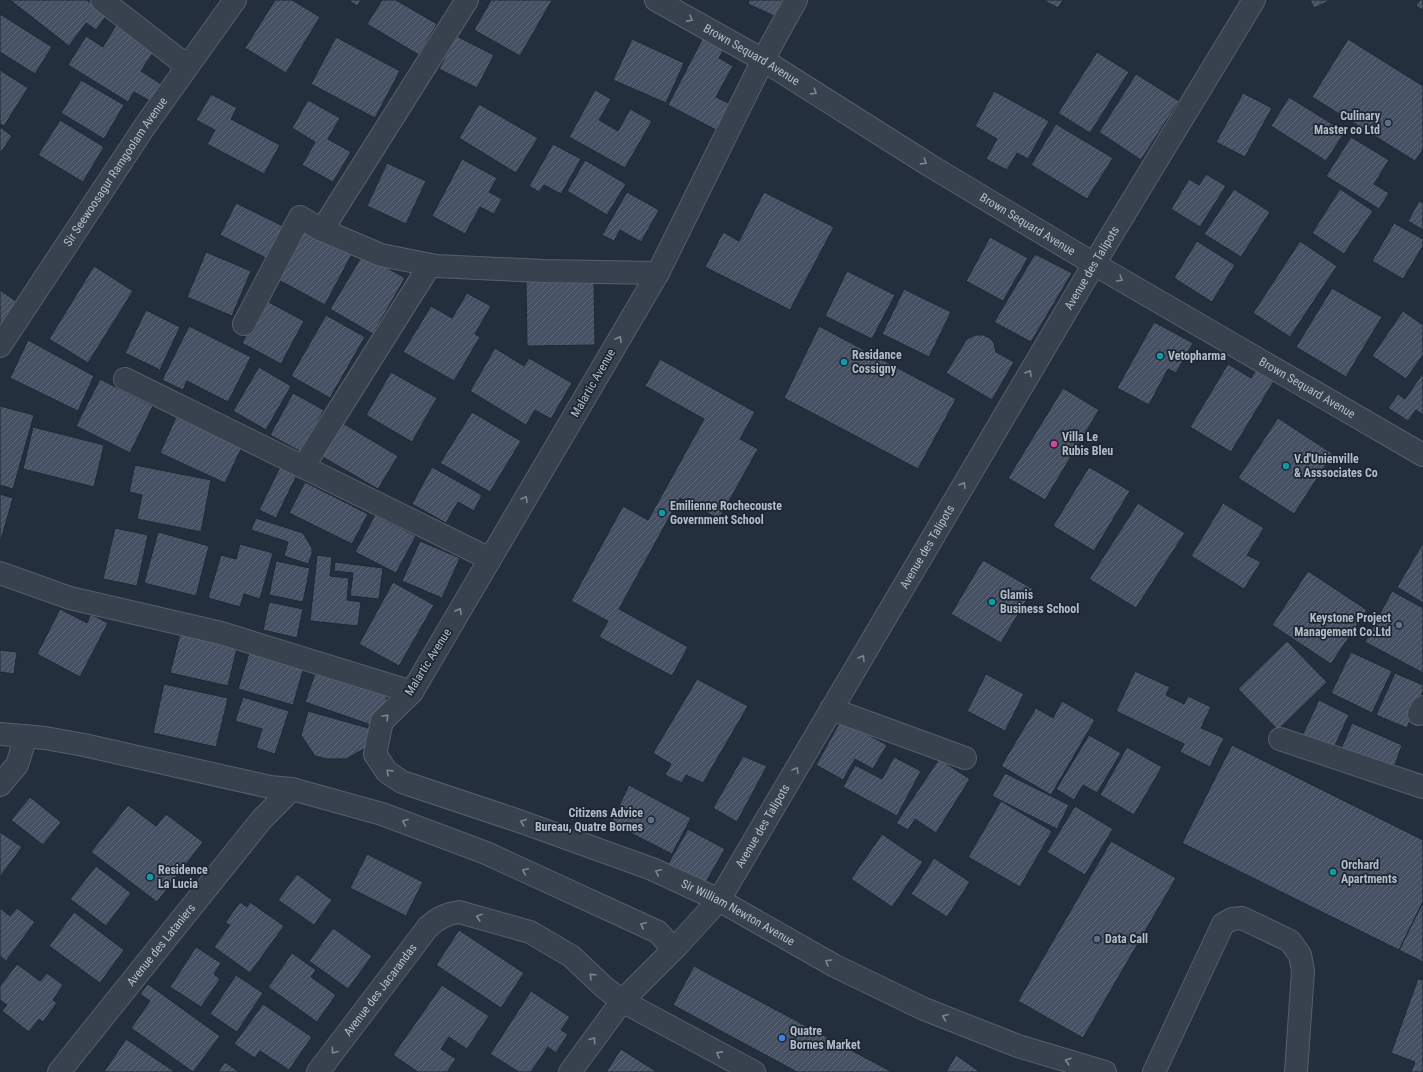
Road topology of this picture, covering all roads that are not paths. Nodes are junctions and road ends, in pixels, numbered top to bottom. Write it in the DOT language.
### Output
graph roads {
  1 [pos="102,0"];
  2 [pos="235,0"];
  3 [pos="467,0"];
  4 [pos="656,0"];
  5 [pos="796,0"];
  6 [pos="1254,0"];
  7 [pos="763,60"];
  8 [pos="187,66"];
  9 [pos="322,230"];
  10 [pos="1094,264"];
  11 [pos="430,265"];
  12 [pos="658,273"];
  13 [pos="244,324"];
  14 [pos="0,346"];
  15 [pos="124,379"];
  16 [pos="1423,455"];
  17 [pos="303,467"];
  18 [pos="490,559"];
  19 [pos="0,573"];
  20 [pos="412,692"];
  21 [pos="831,709"];
  22 [pos="0,734"];
  23 [pos="26,736"];
  24 [pos="1280,739"];
  25 [pos="375,754"];
  26 [pos="965,758"];
  27 [pos="0,785"];
  28 [pos="270,787"];
  29 [pos="1423,787"];
  30 [pos="292,789"];
  31 [pos="262,819"];
  32 [pos="719,900"];
  33 [pos="673,949"];
  34 [pos="622,1001"];
  35 [pos="59,1072"];
  36 [pos="318,1072"];
  37 [pos="570,1072"];
  38 [pos="754,1072"];
  39 [pos="1105,1072"];
  40 [pos="1154,1072"];
  41 [pos="1296,1072"];
  1 -- 8 [label="street"];
  2 -- 8 [label="street, Sir Seewoosagur Ramgoolam Avenue"];
  3 -- 9 [label="street"];
  4 -- 7 [label="street, Brown Sequard Avenue, one-way"];
  5 -- 7 [label="street, Malartic Avenue"];
  6 -- 10 [label="street, Avenue des Talipots"];
  7 -- 10 [label="street, Brown Sequard Avenue, one-way"];
  7 -- 12 [label="street, Malartic Avenue"];
  8 -- 14 [label="street, Sir Seewoosagur Ramgoolam Avenue"];
  9 -- 11 [label="street"];
  9 -- 13 [label="street"];
  10 -- 16 [label="street, Brown Sequard Avenue, one-way"];
  21 -- 10 [label="street, Avenue des Talipots, one-way"];
  11 -- 12 [label="street"];
  11 -- 17 [label="street"];
  18 -- 12 [label="street, Malartic Avenue, one-way"];
  15 -- 17 [label="street"];
  17 -- 18 [label="street"];
  20 -- 18 [label="street, Malartic Avenue, one-way"];
  19 -- 20 [label="street"];
  25 -- 20 [label="street, Malartic Avenue, one-way"];
  21 -- 26 [label="street"];
  32 -- 21 [label="street, Avenue des Talipots, one-way"];
  22 -- 23 [label="street"];
  23 -- 27 [label="street"];
  23 -- 28 [label="street"];
  24 -- 29 [label="street"];
  32 -- 25 [label="street, Sir William Newton Avenue, one-way"];
  28 -- 30 [label="street"];
  28 -- 31 [label="street"];
  30 -- 31 [label="street, Avenue des Lataniers"];
  33 -- 30 [label="street, one-way"];
  31 -- 35 [label="street, Avenue des Lataniers"];
  32 -- 33 [label="street, Avenue des Talipots"];
  39 -- 32 [label="street, Sir William Newton Avenue, one-way"];
  33 -- 34 [label="street, Avenue des Talipots"];
  34 -- 36 [label="street, Avenue des Jacarandas, one-way"];
  37 -- 34 [label="street, Avenue des Talipots, one-way"];
  38 -- 34 [label="street, one-way"];
  40 -- 41 [label="street"];
}
